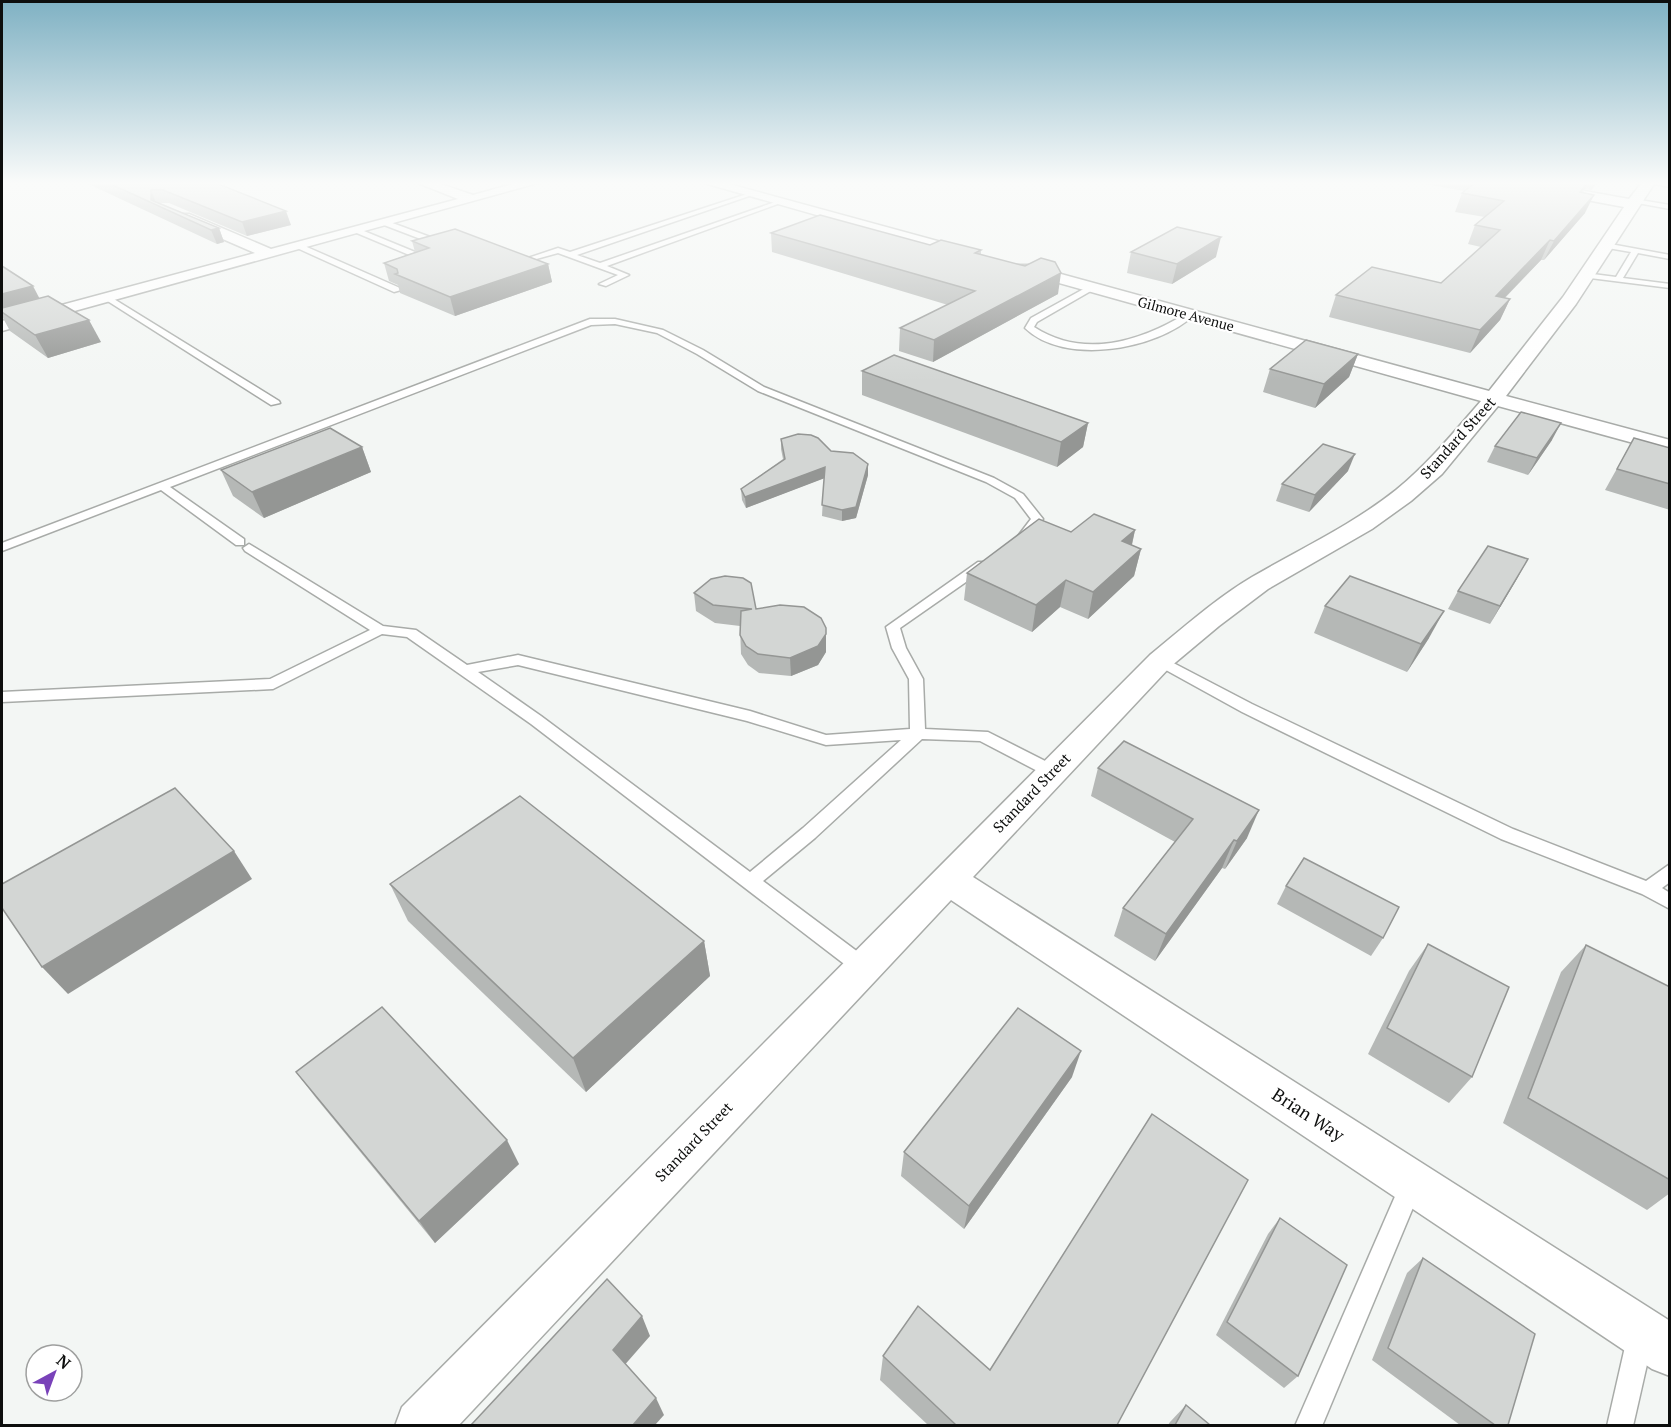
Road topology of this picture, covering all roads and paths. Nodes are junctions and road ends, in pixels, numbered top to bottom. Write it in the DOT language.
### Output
graph roads {
  1 [pos="255,248"];
  2 [pos="294,248"];
  3 [pos="304,248"];
  4 [pos="396,248"];
  5 [pos="440,248"];
  6 [pos="592,248"];
  7 [pos="652,248"];
  8 [pos="945,248"];
  9 [pos="1616,248"];
  10 [pos="270,254"];
  11 [pos="570,255"];
  12 [pos="1611,256"];
  13 [pos="1670,257"];
  14 [pos="529,259"];
  15 [pos="600,266"];
  16 [pos="1618,279"];
  17 [pos="603,284"];
  18 [pos="1670,286"];
  19 [pos="1092,288"];
  20 [pos="397,290"];
  21 [pos="109,298"];
  22 [pos="1190,315"];
  23 [pos="2,326"];
  24 [pos="1494,398"];
  25 [pos="275,404"];
  26 [pos="1670,447"];
  27 [pos="162,486"];
  28 [pos="1016,542"];
  29 [pos="2,547"];
  30 [pos="987,561"];
  31 [pos="380,630"];
  32 [pos="1160,661"];
  33 [pos="466,670"];
  34 [pos="2,697"];
  35 [pos="918,734"];
  36 [pos="1053,772"];
  37 [pos="1670,872"];
  38 [pos="947,879"];
  39 [pos="750,882"];
  40 [pos="1648,889"];
  41 [pos="1670,902"];
  42 [pos="863,967"];
  43 [pos="1412,1183"];
  44 [pos="1655,1341"];
  45 [pos="421,1425"];
  46 [pos="1308,1425"];
  47 [pos="1620,1425"];
  1 -- 10 [label="street"];
  2 -- 10 [label="street"];
  3 -- 20 [label="lane"];
  4 -- 5 [label="lane"];
  6 -- 11 [label="lane"];
  7 -- 15 [label="lane"];
  8 -- 19 [label="street, Gilmore Avenue"];
  9 -- 12 [label="street, Standard Street"];
  10 -- 21 [label="street"];
  11 -- 14 [label="lane"];
  11 -- 15 [label="lane"];
  12 -- 13 [label="lane"];
  12 -- 16 [label="lane"];
  12 -- 16 [label="lane"];
  12 -- 24 [label="street, Standard Street"];
  15 -- 17 [label="lane"];
  16 -- 18 [label="lane"];
  19 -- 22 [label="street, Gilmore Avenue"];
  19 -- 22 [label="lane"];
  21 -- 23 [label="street"];
  21 -- 25 [label="lane"];
  22 -- 24 [label="street, Gilmore Avenue"];
  24 -- 26 [label="street, Gilmore Avenue"];
  24 -- 32 [label="street, Standard Street"];
  27 -- 28 [label="lane"];
  27 -- 29 [label="lane"];
  27 -- 31 [label="lane"];
  30 -- 35 [label="lane"];
  31 -- 33 [label="lane"];
  31 -- 34 [label="lane"];
  32 -- 36 [label="street, Standard Street"];
  32 -- 40 [label="lane"];
  33 -- 35 [label="lane"];
  33 -- 39 [label="lane"];
  35 -- 36 [label="lane"];
  35 -- 39 [label="lane"];
  36 -- 38 [label="street, Standard Street"];
  37 -- 40 [label="lane"];
  38 -- 42 [label="street, Standard Street"];
  38 -- 43 [label="street, Brian Way"];
  39 -- 42 [label="lane"];
  40 -- 41 [label="lane"];
  42 -- 45 [label="street, Standard Street"];
  43 -- 44 [label="street, Brian Way"];
  43 -- 46 [label="lane"];
  44 -- 47 [label="lane"];
}
